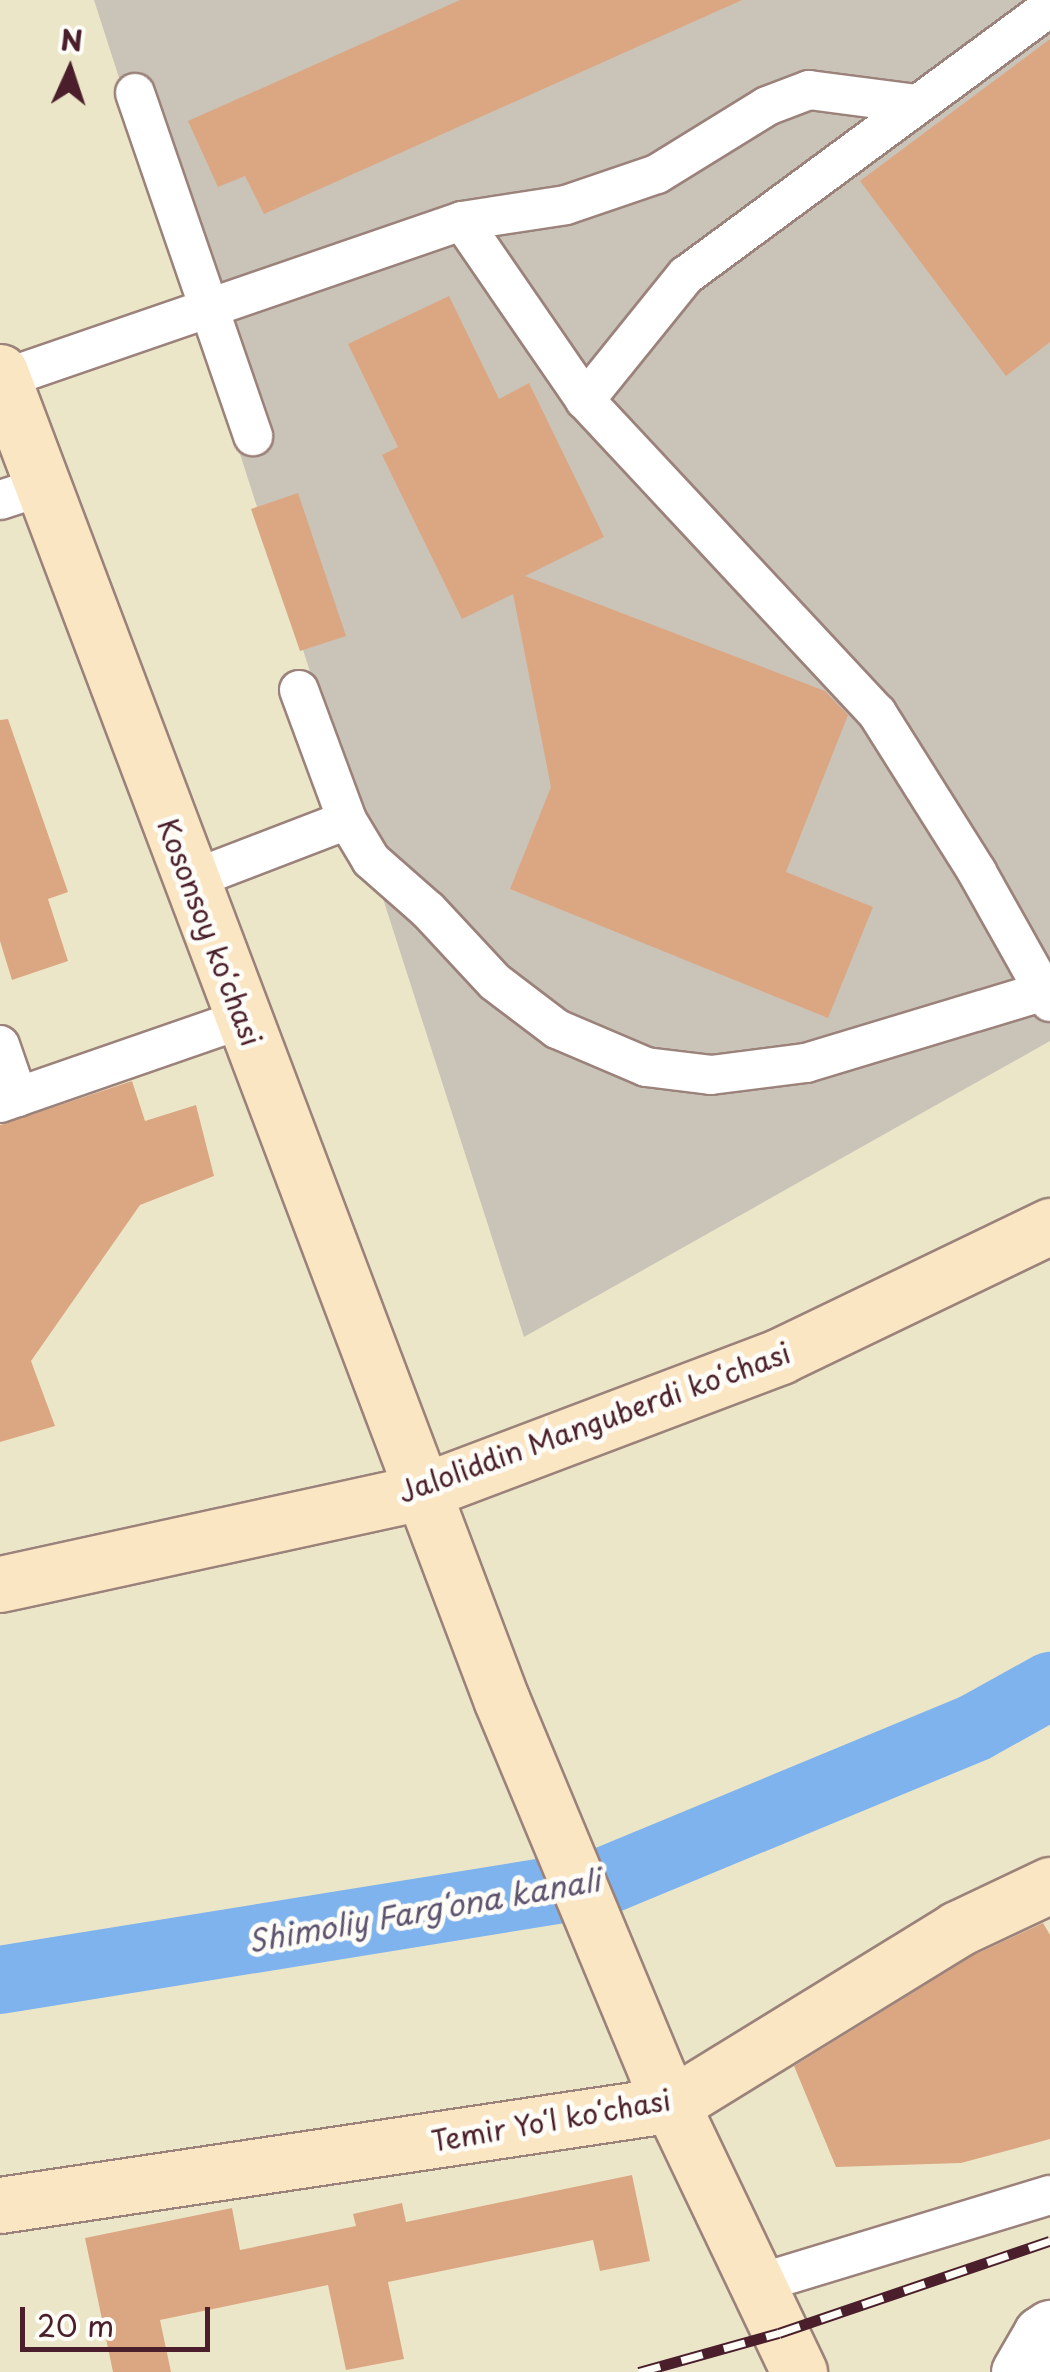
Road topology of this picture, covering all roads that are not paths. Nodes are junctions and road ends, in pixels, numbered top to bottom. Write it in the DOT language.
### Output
graph roads {
  1 [pos="1050,6"];
  2 [pos="134,93"];
  3 [pos="918,104"];
  4 [pos="462,221"];
  5 [pos="209,308"];
  6 [pos="1,375"];
  7 [pos="585,400"];
  8 [pos="253,436"];
  9 [pos="21,493"];
  10 [pos="299,690"];
  11 [pos="347,820"];
  12 [pos="191,880"];
  13 [pos="1047,997"];
  14 [pos="243,1019"];
  15 [pos="0,1045"];
  16 [pos="9,1100"];
  17 [pos="1050,1226"];
  18 [pos="420,1492"];
  19 [pos="0,1584"];
  20 [pos="1050,1886"];
  21 [pos="665,2089"];
  22 [pos="1050,2195"];
  23 [pos="0,2206"];
  24 [pos="757,2284"];
  25 [pos="1050,2328"];
  26 [pos="799,2372"];
  27 [pos="1019,2372"];
  1 -- 3 [label="lane"];
  2 -- 5 [label="lane"];
  3 -- 4 [label="lane"];
  3 -- 7 [label="lane"];
  4 -- 5 [label="lane"];
  4 -- 7 [label="lane"];
  5 -- 6 [label="lane"];
  5 -- 8 [label="lane"];
  6 -- 9 [label="main road, Kosonsoy koʻchasi"];
  7 -- 13 [label="lane"];
  9 -- 12 [label="main road, Kosonsoy koʻchasi"];
  10 -- 11 [label="lane"];
  11 -- 12 [label="lane"];
  11 -- 13 [label="lane"];
  12 -- 14 [label="main road, Kosonsoy koʻchasi"];
  14 -- 16 [label="lane"];
  14 -- 18 [label="main road, Kosonsoy koʻchasi"];
  15 -- 16 [label="lane"];
  17 -- 18 [label="main road, Jaloliddin Manguberdi koʻchasi"];
  18 -- 19 [label="main road, Jaloliddin Manguberdi koʻchasi"];
  18 -- 21 [label="main road, Kosonsoy koʻchasi"];
  20 -- 21 [label="main road, Temir Yoʻl koʻchasi"];
  21 -- 23 [label="main road, Temir Yoʻl koʻchasi"];
  21 -- 24 [label="main road, Kosonsoy koʻchasi"];
  22 -- 24 [label="lane"];
  24 -- 26 [label="main road, Kosonsoy koʻchasi"];
  25 -- 27 [label="street"];
}
